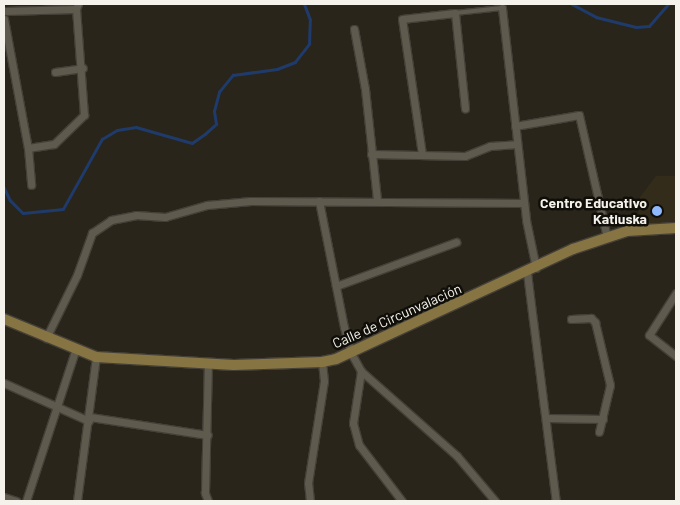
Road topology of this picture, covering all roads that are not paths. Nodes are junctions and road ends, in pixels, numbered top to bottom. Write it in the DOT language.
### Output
graph roads {
  1 [pos="77,7"];
  2 [pos="502,8"];
  3 [pos="4,11"];
  4 [pos="455,13"];
  5 [pos="4,19"];
  6 [pos="354,29"];
  7 [pos="83,68"];
  8 [pos="55,72"];
  9 [pos="465,108"];
  10 [pos="515,126"];
  11 [pos="517,144"];
  12 [pos="28,148"];
  13 [pos="371,154"];
  14 [pos="422,154"];
  15 [pos="31,185"];
  16 [pos="377,200"];
  17 [pos="319,201"];
  18 [pos="524,203"];
  19 [pos="676,228"];
  20 [pos="607,237"];
  21 [pos="456,242"];
  22 [pos="532,270"];
  23 [pos="336,286"];
  24 [pos="676,292"];
  25 [pos="4,319"];
  26 [pos="571,319"];
  27 [pos="46,338"];
  28 [pos="75,351"];
  29 [pos="351,352"];
  30 [pos="96,356"];
  31 [pos="676,356"];
  32 [pos="322,362"];
  33 [pos="208,364"];
  34 [pos="361,371"];
  35 [pos="4,383"];
  36 [pos="55,408"];
  37 [pos="546,418"];
  38 [pos="89,419"];
  39 [pos="602,419"];
  40 [pos="599,432"];
  41 [pos="208,435"];
  42 [pos="4,497"];
  43 [pos="16,501"];
  44 [pos="26,501"];
  45 [pos="77,501"];
  46 [pos="208,501"];
  47 [pos="310,501"];
  48 [pos="402,501"];
  49 [pos="496,501"];
  50 [pos="556,501"];
  1 -- 3 [label="street"];
  1 -- 7 [label="street"];
  2 -- 4 [label="lane"];
  2 -- 10 [label="street"];
  4 -- 9 [label="street"];
  4 -- 14 [label="street"];
  5 -- 12 [label="street"];
  6 -- 13 [label="street"];
  7 -- 8 [label="street"];
  7 -- 12 [label="street"];
  10 -- 11 [label="street"];
  10 -- 20 [label="street"];
  11 -- 14 [label="street"];
  11 -- 18 [label="street"];
  12 -- 15 [label="street"];
  13 -- 14 [label="street"];
  13 -- 16 [label="street"];
  16 -- 17 [label="street"];
  16 -- 18 [label="street"];
  17 -- 23 [label="street"];
  17 -- 27 [label="street"];
  18 -- 22 [label="street"];
  19 -- 20 [label="street, Calle de Circunvalación"];
  20 -- 22 [label="street, Calle de Circunvalación"];
  21 -- 23 [label="street"];
  22 -- 29 [label="street, Calle de Circunvalación"];
  22 -- 37 [label="street"];
  23 -- 29 [label="street"];
  24 -- 31 [label="street"];
  25 -- 27 [label="street, Calle de Circunvalación"];
  26 -- 39 [label="street"];
  27 -- 28 [label="street, Calle de Circunvalación"];
  28 -- 30 [label="street, Calle de Circunvalación"];
  28 -- 36 [label="street"];
  29 -- 32 [label="street, Calle de Circunvalación"];
  29 -- 34 [label="street"];
  30 -- 33 [label="street, Calle de Circunvalación"];
  30 -- 38 [label="street"];
  32 -- 33 [label="street, Calle de Circunvalación"];
  32 -- 47 [label="street"];
  33 -- 41 [label="street"];
  34 -- 48 [label="street"];
  34 -- 49 [label="street"];
  35 -- 36 [label="street"];
  36 -- 38 [label="street"];
  36 -- 44 [label="street"];
  37 -- 39 [label="street"];
  37 -- 50 [label="street"];
  38 -- 41 [label="street"];
  38 -- 45 [label="street"];
  39 -- 40 [label="street"];
  41 -- 46 [label="street"];
  42 -- 43 [label="street"];
}
